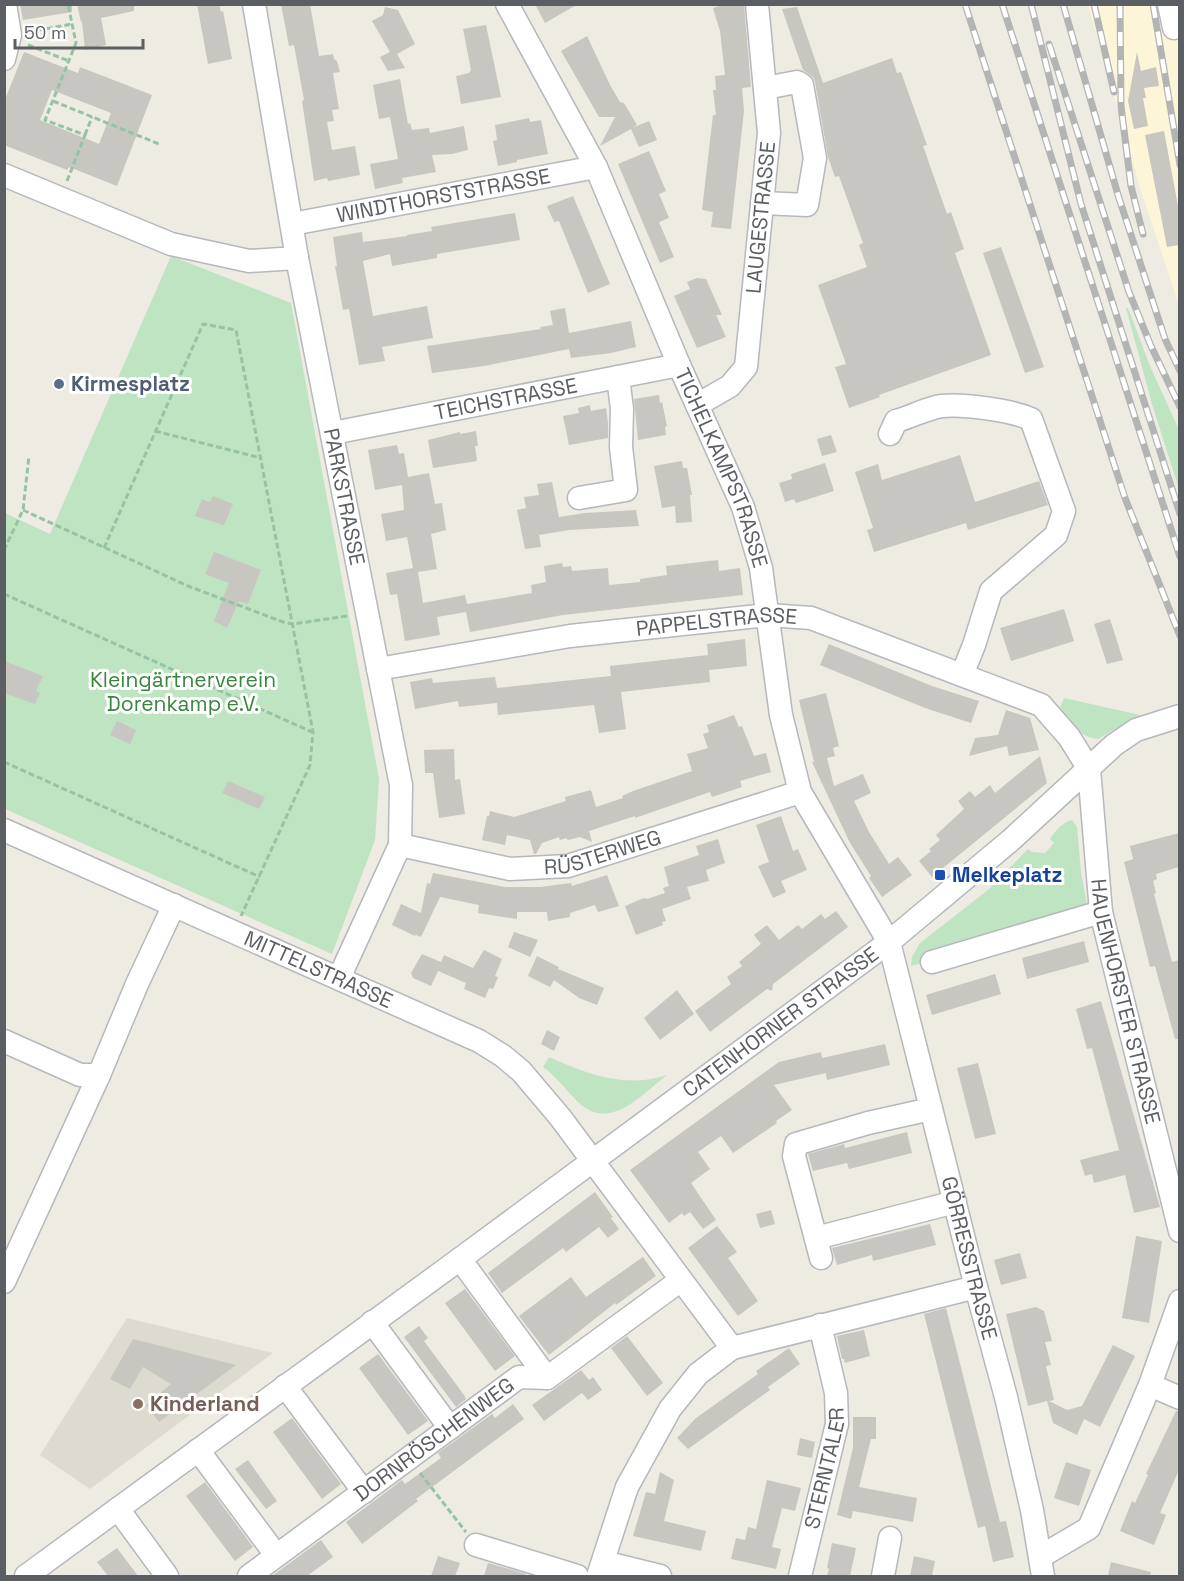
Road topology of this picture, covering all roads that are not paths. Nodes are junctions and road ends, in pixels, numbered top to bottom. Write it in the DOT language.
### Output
graph roads {
  1 [pos="6,4"];
  2 [pos="254,4"];
  3 [pos="507,4"];
  4 [pos="757,4"];
  5 [pos="1169,4"];
  6 [pos="1174,28"];
  7 [pos="8,44"];
  8 [pos="765,88"];
  9 [pos="596,167"];
  10 [pos="4,175"];
  11 [pos="762,203"];
  12 [pos="292,224"];
  13 [pos="297,258"];
  14 [pos="679,366"];
  15 [pos="618,377"];
  16 [pos="697,405"];
  17 [pos="333,433"];
  18 [pos="890,434"];
  19 [pos="579,498"];
  20 [pos="768,615"];
  21 [pos="378,669"];
  22 [pos="962,675"];
  23 [pos="1179,716"];
  24 [pos="1089,769"];
  25 [pos="800,792"];
  26 [pos="4,830"];
  27 [pos="400,845"];
  28 [pos="174,904"];
  29 [pos="1101,912"];
  30 [pos="889,942"];
  31 [pos="932,962"];
  32 [pos="339,978"];
  33 [pos="4,1041"];
  34 [pos="99,1075"];
  35 [pos="931,1108"];
  36 [pos="592,1160"];
  37 [pos="954,1202"];
  38 [pos="1179,1231"];
  39 [pos="460,1259"];
  40 [pos="681,1280"];
  41 [pos="4,1282"];
  42 [pos="976,1287"];
  43 [pos="1179,1300"];
  44 [pos="372,1322"];
  45 [pos="820,1325"];
  46 [pos="732,1348"];
  47 [pos="547,1378"];
  48 [pos="1150,1385"];
  49 [pos="285,1386"];
  50 [pos="1179,1398"];
  51 [pos="450,1428"];
  52 [pos="198,1450"];
  53 [pos="364,1492"];
  54 [pos="118,1509"];
  55 [pos="890,1538"];
  56 [pos="476,1545"];
  57 [pos="276,1555"];
  58 [pos="1041,1567"];
  59 [pos="600,1569"];
  60 [pos="26,1576"];
  61 [pos="167,1576"];
  62 [pos="249,1576"];
  63 [pos="577,1576"];
  64 [pos="660,1576"];
  65 [pos="800,1576"];
  66 [pos="882,1576"];
  1 -- 7 [label="street"];
  2 -- 12 [label="street, PARKSTRASSE"];
  3 -- 9 [label="street, TICHELKAMPSTRASSE"];
  4 -- 8 [label="street, LAUGESTRASSE"];
  5 -- 6 [label="street"];
  8 -- 11 [label="street, LAUGESTRASSE"];
  8 -- 11 [label="street"];
  9 -- 12 [label="street, WINDTHORSTSTRASSE"];
  9 -- 14 [label="street, TICHELKAMPSTRASSE"];
  10 -- 13 [label="street"];
  11 -- 16 [label="street, LAUGESTRASSE"];
  12 -- 13 [label="street, PARKSTRASSE"];
  13 -- 17 [label="street, PARKSTRASSE"];
  14 -- 15 [label="street, TEICHSTRASSE"];
  14 -- 16 [label="street, TICHELKAMPSTRASSE"];
  15 -- 17 [label="street, TEICHSTRASSE"];
  15 -- 19 [label="street"];
  16 -- 20 [label="street, TICHELKAMPSTRASSE"];
  17 -- 21 [label="street, PARKSTRASSE"];
  18 -- 22 [label="street"];
  20 -- 21 [label="street, PAPPELSTRASSE"];
  20 -- 22 [label="street, PAPPELSTRASSE"];
  20 -- 25 [label="street, TICHELKAMPSTRASSE"];
  21 -- 27 [label="street, PARKSTRASSE"];
  22 -- 24 [label="street, PAPPELSTRASSE"];
  23 -- 24 [label="street, CATENHORNER STRASSE"];
  24 -- 29 [label="street, HAUENHORSTER STRASSE"];
  24 -- 30 [label="street, CATENHORNER STRASSE"];
  25 -- 27 [label="street, RÜSTERWEG"];
  25 -- 30 [label="street, TICHELKAMPSTRASSE"];
  26 -- 28 [label="street, MITTELSTRASSE"];
  27 -- 32 [label="street, PARKSTRASSE"];
  28 -- 32 [label="street, MITTELSTRASSE"];
  28 -- 34 [label="street"];
  29 -- 31 [label="street"];
  29 -- 38 [label="street, HAUENHORSTER STRASSE"];
  30 -- 35 [label="street, GÖRRESSTRASSE"];
  30 -- 36 [label="street, CATENHORNER STRASSE"];
  32 -- 36 [label="street, MITTELSTRASSE"];
  33 -- 34 [label="street"];
  34 -- 41 [label="street"];
  35 -- 37 [label="street, GÖRRESSTRASSE"];
  35 -- 37 [label="street"];
  36 -- 39 [label="street, CATENHORNER STRASSE"];
  36 -- 40 [label="street, MITTELSTRASSE"];
  37 -- 42 [label="street, GÖRRESSTRASSE"];
  39 -- 44 [label="street, CATENHORNER STRASSE"];
  39 -- 47 [label="street"];
  40 -- 46 [label="street, MITTELSTRASSE"];
  40 -- 47 [label="street"];
  42 -- 45 [label="street"];
  42 -- 58 [label="street, GÖRRESSTRASSE"];
  43 -- 48 [label="street"];
  44 -- 49 [label="street, CATENHORNER STRASSE"];
  44 -- 51 [label="street"];
  45 -- 46 [label="street"];
  45 -- 65 [label="street, STERNTALER"];
  46 -- 59 [label="street"];
  47 -- 51 [label="street, DORNRÖSCHENWEG"];
  48 -- 50 [label="street"];
  48 -- 58 [label="street"];
  49 -- 52 [label="street, CATENHORNER STRASSE"];
  49 -- 53 [label="street"];
  51 -- 53 [label="street, DORNRÖSCHENWEG"];
  52 -- 54 [label="street, CATENHORNER STRASSE"];
  52 -- 57 [label="street"];
  53 -- 57 [label="street, DORNRÖSCHENWEG"];
  54 -- 60 [label="street, CATENHORNER STRASSE"];
  54 -- 61 [label="street"];
  55 -- 66 [label="street"];
  56 -- 63 [label="street"];
  57 -- 62 [label="street, DORNRÖSCHENWEG"];
  59 -- 64 [label="street"];
}
